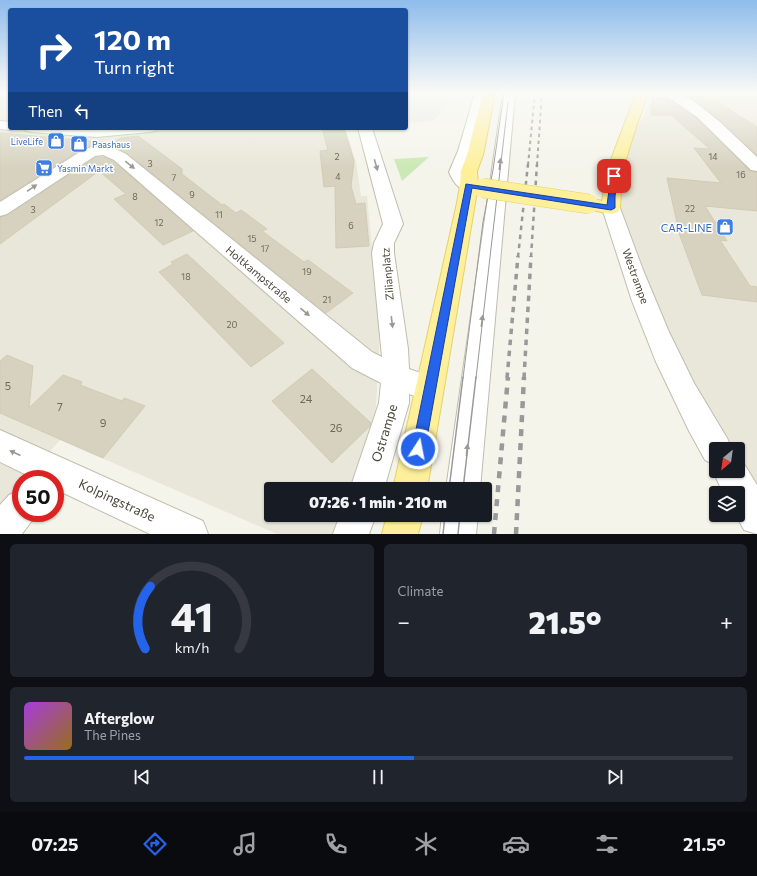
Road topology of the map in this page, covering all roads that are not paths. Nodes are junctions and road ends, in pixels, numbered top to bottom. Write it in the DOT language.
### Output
graph roads {
  1 [pos="475,118"];
  2 [pos="483,118"];
  3 [pos="506,118"];
  4 [pos="634,118"];
  5 [pos="704,118"];
  6 [pos="47,130"];
  7 [pos="136,130"];
  8 [pos="366,130"];
  9 [pos="94,136"];
  10 [pos="757,166"];
  11 [pos="476,187"];
  12 [pos="611,208"];
  13 [pos="0,210"];
  14 [pos="396,377"];
  15 [pos="430,388"];
  16 [pos="712,442"];
  17 [pos="0,446"];
  18 [pos="40,470"];
  19 [pos="734,478"];
  20 [pos="64,482"];
  21 [pos="369,482"];
  22 [pos="411,482"];
  23 [pos="464,482"];
  24 [pos="757,517"];
  25 [pos="12,518"];
  26 [pos="355,522"];
  27 [pos="403,522"];
  28 [pos="459,522"];
  29 [pos="0,532"];
  30 [pos="190,534"];
  31 [pos="351,534"];
  32 [pos="400,534"];
  33 [pos="458,534"];
  1 -- 11 [label="street"];
  2 -- 11 [label="main road"];
  23 -- 3 [label="street, one-way"];
  4 -- 12 [label="main road, Westrampe"];
  5 -- 10 [label="street"];
  6 -- 9 [label="street"];
  7 -- 9 [label="street"];
  8 -- 14 [label="street, Zilianplatz, one-way"];
  13 -- 9 [label="street, one-way"];
  9 -- 14 [label="street, Holtkampstraße, one-way"];
  11 -- 12 [label="main road, bridge"];
  11 -- 15 [label="main road"];
  12 -- 16 [label="street, Westrampe"];
  14 -- 15 [label="street, Holtkampstraße"];
  14 -- 21 [label="street, Ostrampe"];
  15 -- 22 [label="main road"];
  18 -- 17 [label="street, Kolpingstraße, one-way"];
  19 -- 24 [label="street"];
  20 -- 30 [label="street, Kolpingstraße"];
  25 -- 29 [label="street"];
  26 -- 31 [label="street"];
  27 -- 32 [label="main road"];
  28 -- 33 [label="street"];
}
